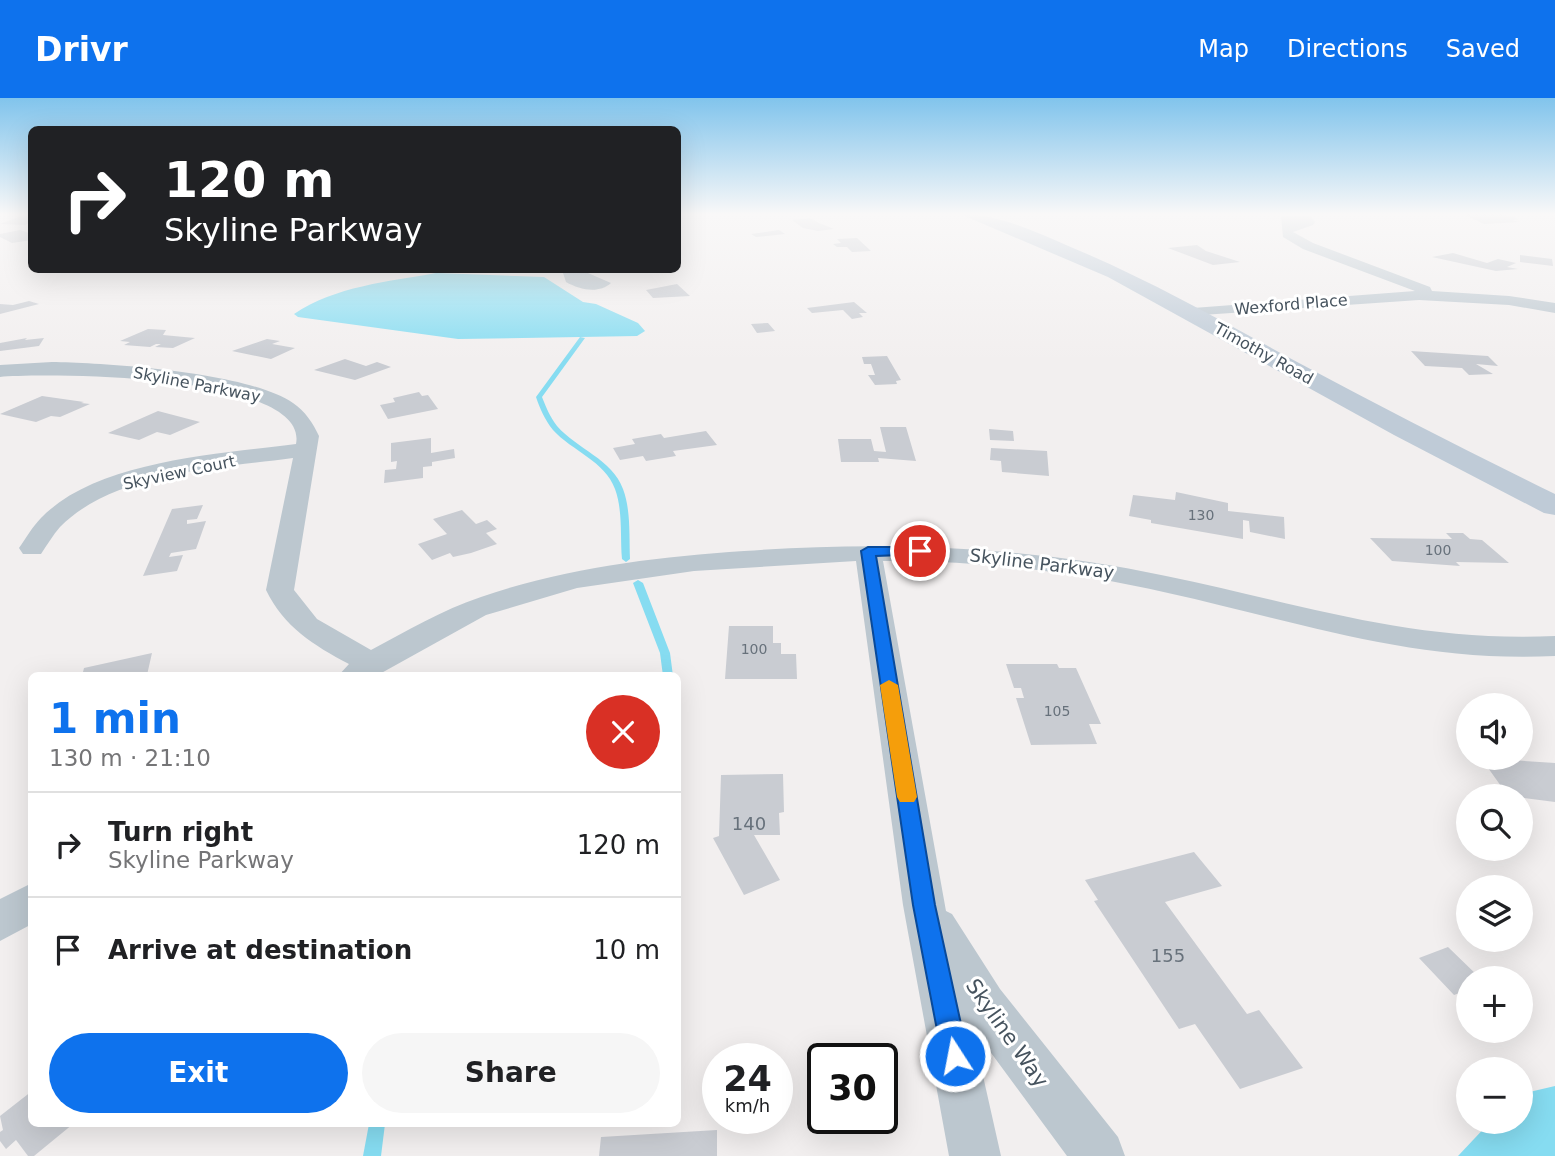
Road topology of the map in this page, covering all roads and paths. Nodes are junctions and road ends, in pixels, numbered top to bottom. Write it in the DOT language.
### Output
graph roads {
  1 [pos="1096,263"];
  2 [pos="1355,263"];
  3 [pos="1432,293"];
  4 [pos="1555,307"];
  5 [pos="1193,313"];
  6 [pos="0,370"];
  7 [pos="307,449"];
  8 [pos="1555,506"];
  9 [pos="32,548"];
  10 [pos="868,551"];
  11 [pos="1555,646"];
  12 [pos="363,669"];
  13 [pos="28,904"];
  14 [pos="924,905"];
  15 [pos="0,922"];
  16 [pos="975,1156"];
  17 [pos="1099,1156"];
  1 -- 5 [label="main road, Timothy Road"];
  2 -- 3 [label="street, Wexford Place"];
  3 -- 4 [label="street, Wexford Place"];
  3 -- 5 [label="street, Wexford Place"];
  5 -- 8 [label="main road, Timothy Road"];
  6 -- 7 [label="street, Skyline Parkway"];
  7 -- 9 [label="street, Skyview Court"];
  7 -- 12 [label="street, Skyline Parkway"];
  10 -- 11 [label="street, Skyline Parkway"];
  10 -- 12 [label="street, Skyline Parkway"];
  10 -- 14 [label="street, Skyline Way"];
  13 -- 15 [label="street"];
  14 -- 16 [label="street, Skyline Way"];
  14 -- 17 [label="street, Skyline Way"];
}
